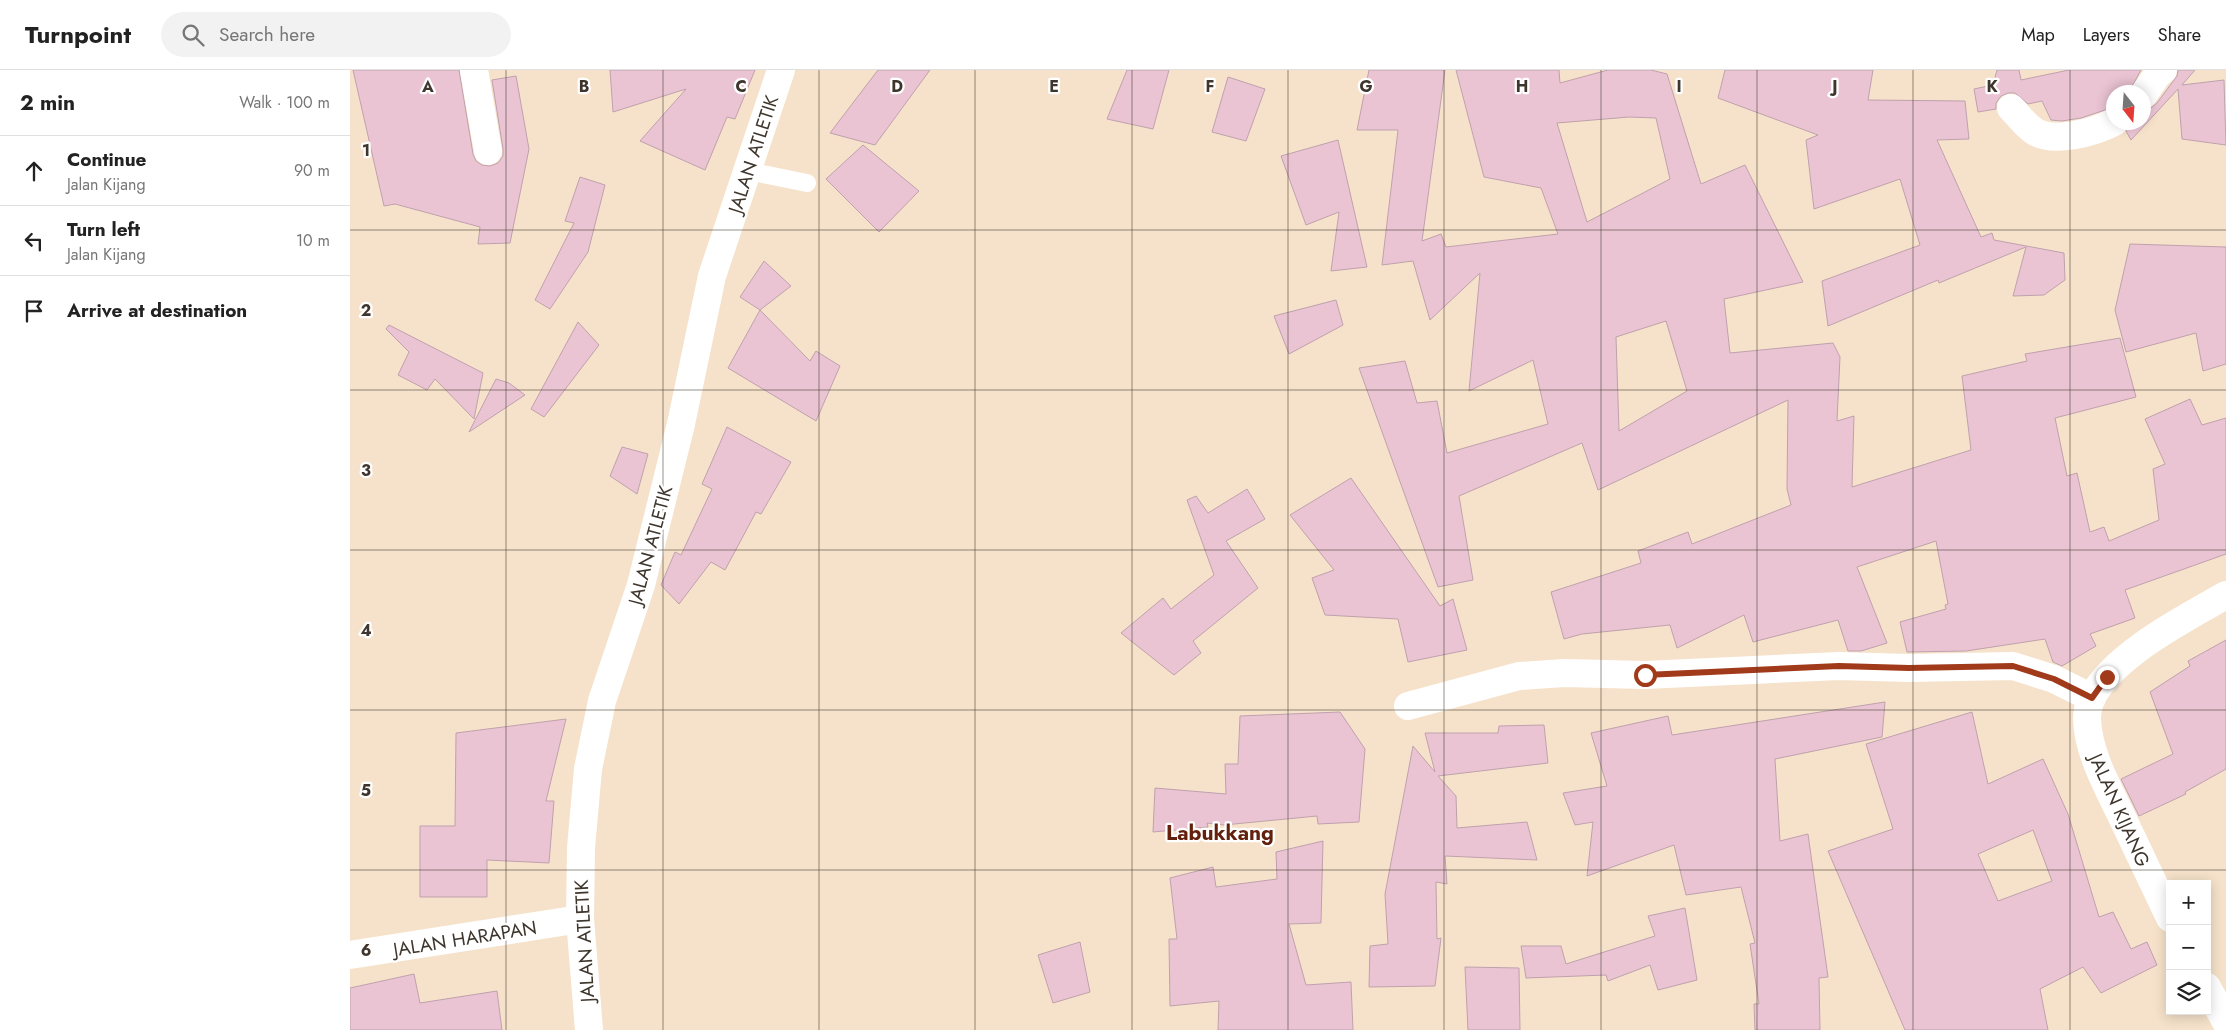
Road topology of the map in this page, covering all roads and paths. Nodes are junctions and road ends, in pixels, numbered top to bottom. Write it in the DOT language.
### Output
graph roads {
  1 [pos="474,70"];
  2 [pos="781,70"];
  3 [pos="2163,70"];
  4 [pos="2150,85"];
  5 [pos="2012,108"];
  6 [pos="2106,126"];
  7 [pos="488,151"];
  8 [pos="748,171"];
  9 [pos="807,183"];
  10 [pos="2226,595"];
  11 [pos="2092,698"];
  12 [pos="1408,706"];
  13 [pos="2166,910"];
  14 [pos="580,919"];
  15 [pos="350,955"];
  16 [pos="2211,994"];
  17 [pos="2226,1022"];
  18 [pos="589,1030"];
  1 -- 7 [label="street"];
  2 -- 8 [label="street, JALAN ATLETIK"];
  3 -- 4 [label="street"];
  5 -- 6 [label="street"];
  8 -- 9 [label="lane"];
  8 -- 14 [label="street, JALAN ATLETIK"];
  10 -- 11 [label="street, JALAN KIJANG"];
  11 -- 12 [label="street"];
  11 -- 13 [label="street, JALAN KIJANG"];
  14 -- 15 [label="street, JALAN HARAPAN"];
  14 -- 18 [label="street, JALAN ATLETIK"];
  16 -- 17 [label="street"];
}
